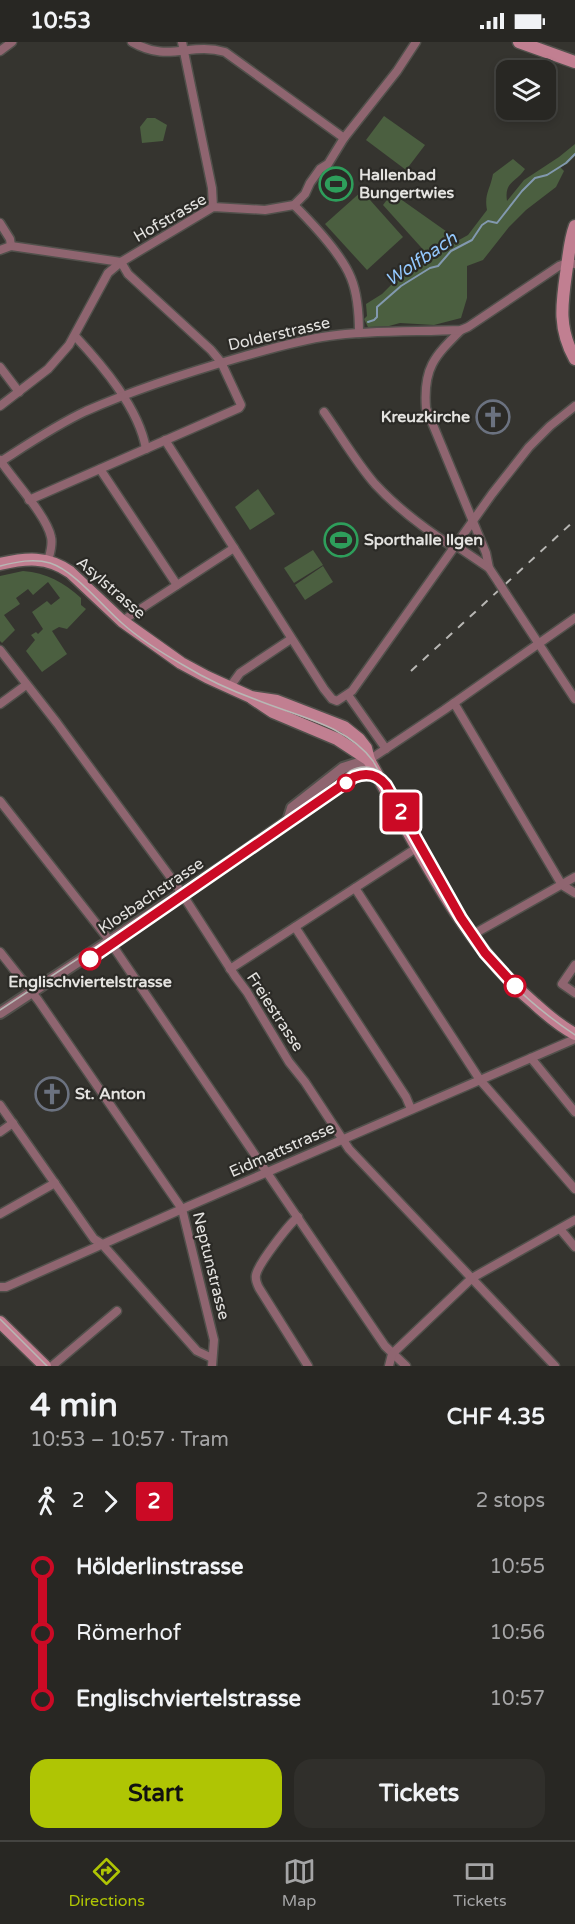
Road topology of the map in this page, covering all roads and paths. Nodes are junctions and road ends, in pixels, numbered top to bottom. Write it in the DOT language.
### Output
graph roads {
  1 [pos="12,42"];
  2 [pos="132,42"];
  3 [pos="416,42"];
  4 [pos="519,42"];
  5 [pos="182,45"];
  6 [pos="0,51"];
  7 [pos="575,62"];
  8 [pos="344,138"];
  9 [pos="294,205"];
  10 [pos="213,207"];
  11 [pos="0,224"];
  12 [pos="575,226"];
  13 [pos="573,244"];
  14 [pos="11,246"];
  15 [pos="0,250"];
  16 [pos="121,262"];
  17 [pos="571,264"];
  18 [pos="461,330"];
  19 [pos="359,333"];
  20 [pos="75,336"];
  21 [pos="575,359"];
  22 [pos="221,362"];
  23 [pos="0,367"];
  24 [pos="19,392"];
  25 [pos="123,396"];
  26 [pos="0,406"];
  27 [pos="575,406"];
  28 [pos="324,412"];
  29 [pos="165,440"];
  30 [pos="146,448"];
  31 [pos="0,461"];
  32 [pos="100,469"];
  33 [pos="29,500"];
  34 [pos="472,521"];
  35 [pos="454,546"];
  36 [pos="234,548"];
  37 [pos="48,561"];
  38 [pos="0,564"];
  39 [pos="489,568"];
  40 [pos="177,585"];
  41 [pos="575,618"];
  42 [pos="122,621"];
  43 [pos="291,639"];
  44 [pos="538,644"];
  45 [pos="0,650"];
  46 [pos="26,685"];
  47 [pos="229,688"];
  48 [pos="348,695"];
  49 [pos="575,699"];
  50 [pos="454,703"];
  51 [pos="0,704"];
  52 [pos="386,749"];
  53 [pos="369,760"];
  54 [pos="0,801"];
  55 [pos="418,847"];
  56 [pos="575,877"];
  57 [pos="562,885"];
  58 [pos="355,888"];
  59 [pos="181,893"];
  60 [pos="575,893"];
  61 [pos="295,927"];
  62 [pos="472,935"];
  63 [pos="109,942"];
  64 [pos="0,952"];
  65 [pos="490,957"];
  66 [pos="575,965"];
  67 [pos="230,969"];
  68 [pos="32,992"];
  69 [pos="575,993"];
  70 [pos="0,1013"];
  71 [pos="575,1029"];
  72 [pos="575,1037"];
  73 [pos="531,1058"];
  74 [pos="480,1080"];
  75 [pos="0,1105"];
  76 [pos="411,1109"];
  77 [pos="575,1112"];
  78 [pos="13,1123"];
  79 [pos="0,1132"];
  80 [pos="342,1140"];
  81 [pos="267,1172"];
  82 [pos="55,1183"];
  83 [pos="575,1189"];
  84 [pos="182,1209"];
  85 [pos="0,1214"];
  86 [pos="298,1217"];
  87 [pos="575,1220"];
  88 [pos="560,1229"];
  89 [pos="102,1245"];
  90 [pos="575,1247"];
  91 [pos="472,1278"];
  92 [pos="0,1287"];
  93 [pos="117,1311"];
  94 [pos="0,1322"];
  95 [pos="393,1354"];
  96 [pos="212,1362"];
  97 [pos="45,1366"];
  98 [pos="52,1366"];
  99 [pos="308,1366"];
  100 [pos="389,1366"];
  101 [pos="406,1366"];
  102 [pos="555,1366"];
  1 -- 6 [label="street"];
  2 -- 5 [label="street"];
  3 -- 8 [label="street"];
  4 -- 7 [label="main road"];
  5 -- 8 [label="street"];
  5 -- 10 [label="street"];
  8 -- 9 [label="street"];
  9 -- 10 [label="street, Hofstrasse"];
  9 -- 19 [label="street"];
  10 -- 16 [label="street, Hofstrasse"];
  11 -- 14 [label="street"];
  12 -- 13 [label="main road"];
  13 -- 17 [label="main road"];
  14 -- 15 [label="street"];
  14 -- 16 [label="street"];
  16 -- 20 [label="street, Hofstrasse"];
  16 -- 22 [label="street"];
  17 -- 18 [label="street"];
  17 -- 21 [label="main road"];
  18 -- 19 [label="street, Dolderstrasse"];
  18 -- 34 [label="street"];
  19 -- 22 [label="street, Dolderstrasse"];
  20 -- 24 [label="street, Hofstrasse"];
  20 -- 25 [label="street"];
  22 -- 25 [label="street, Dolderstrasse"];
  22 -- 29 [label="street"];
  23 -- 24 [label="street"];
  24 -- 26 [label="street, Hofstrasse"];
  25 -- 30 [label="street"];
  25 -- 31 [label="street, Dolderstrasse"];
  27 -- 34 [label="street"];
  28 -- 35 [label="street"];
  29 -- 30 [label="street"];
  29 -- 36 [label="street"];
  30 -- 32 [label="street"];
  31 -- 33 [label="street"];
  32 -- 33 [label="street"];
  32 -- 40 [label="street"];
  33 -- 37 [label="street"];
  34 -- 35 [label="street"];
  34 -- 39 [label="street"];
  35 -- 39 [label="street"];
  35 -- 48 [label="street"];
  36 -- 40 [label="street"];
  36 -- 43 [label="street"];
  37 -- 38 [label="main road"];
  37 -- 42 [label="main road, Asylstrasse"];
  39 -- 44 [label="street, bridge"];
  40 -- 42 [label="street"];
  41 -- 44 [label="street, Klosbachstrasse"];
  42 -- 47 [label="main road, Asylstrasse"];
  43 -- 47 [label="street"];
  43 -- 48 [label="street"];
  44 -- 49 [label="street"];
  44 -- 50 [label="street, Klosbachstrasse"];
  45 -- 46 [label="street, Freiestrasse"];
  46 -- 51 [label="street"];
  46 -- 59 [label="street, Freiestrasse"];
  47 -- 53 [label="main road, Asylstrasse"];
  48 -- 52 [label="street"];
  50 -- 52 [label="street, Klosbachstrasse"];
  50 -- 57 [label="street"];
  52 -- 53 [label="street, Klosbachstrasse"];
  53 -- 55 [label="main road, Asylstrasse"];
  53 -- 59 [label="street, Klosbachstrasse"];
  54 -- 63 [label="street"];
  55 -- 58 [label="street"];
  55 -- 62 [label="main road, Asylstrasse"];
  56 -- 57 [label="street"];
  57 -- 60 [label="street"];
  57 -- 62 [label="street"];
  58 -- 61 [label="street"];
  58 -- 74 [label="street"];
  59 -- 63 [label="street, Klosbachstrasse"];
  59 -- 67 [label="street, Freiestrasse"];
  61 -- 67 [label="street"];
  61 -- 76 [label="street"];
  62 -- 65 [label="main road, Asylstrasse"];
  63 -- 68 [label="street, Klosbachstrasse"];
  63 -- 81 [label="street"];
  64 -- 68 [label="street, Neptunstrasse"];
  65 -- 71 [label="main road, Asylstrasse"];
  65 -- 72 [label="main road, Asylstrasse"];
  66 -- 69 [label="street"];
  67 -- 80 [label="street, Freiestrasse"];
  68 -- 70 [label="street, Klosbachstrasse"];
  68 -- 84 [label="street, Neptunstrasse"];
  72 -- 73 [label="street, Eidmattstrasse"];
  73 -- 74 [label="street, Eidmattstrasse"];
  73 -- 77 [label="street"];
  74 -- 76 [label="street, Eidmattstrasse"];
  74 -- 83 [label="street"];
  75 -- 78 [label="street"];
  76 -- 80 [label="street, Eidmattstrasse"];
  78 -- 79 [label="street"];
  78 -- 82 [label="street"];
  80 -- 81 [label="street, Eidmattstrasse"];
  80 -- 91 [label="street, Freiestrasse"];
  81 -- 84 [label="street, Eidmattstrasse"];
  81 -- 86 [label="street"];
  82 -- 85 [label="street"];
  82 -- 89 [label="street"];
  84 -- 89 [label="street, Eidmattstrasse"];
  84 -- 96 [label="street, Neptunstrasse"];
  86 -- 95 [label="street"];
  86 -- 99 [label="street"];
  87 -- 88 [label="street"];
  88 -- 90 [label="street"];
  88 -- 91 [label="street"];
  89 -- 92 [label="street, Eidmattstrasse"];
  89 -- 96 [label="street"];
  91 -- 95 [label="street"];
  91 -- 102 [label="street, Freiestrasse"];
  93 -- 98 [label="street"];
  94 -- 97 [label="main road"];
  95 -- 100 [label="street"];
  95 -- 101 [label="street"];
}
